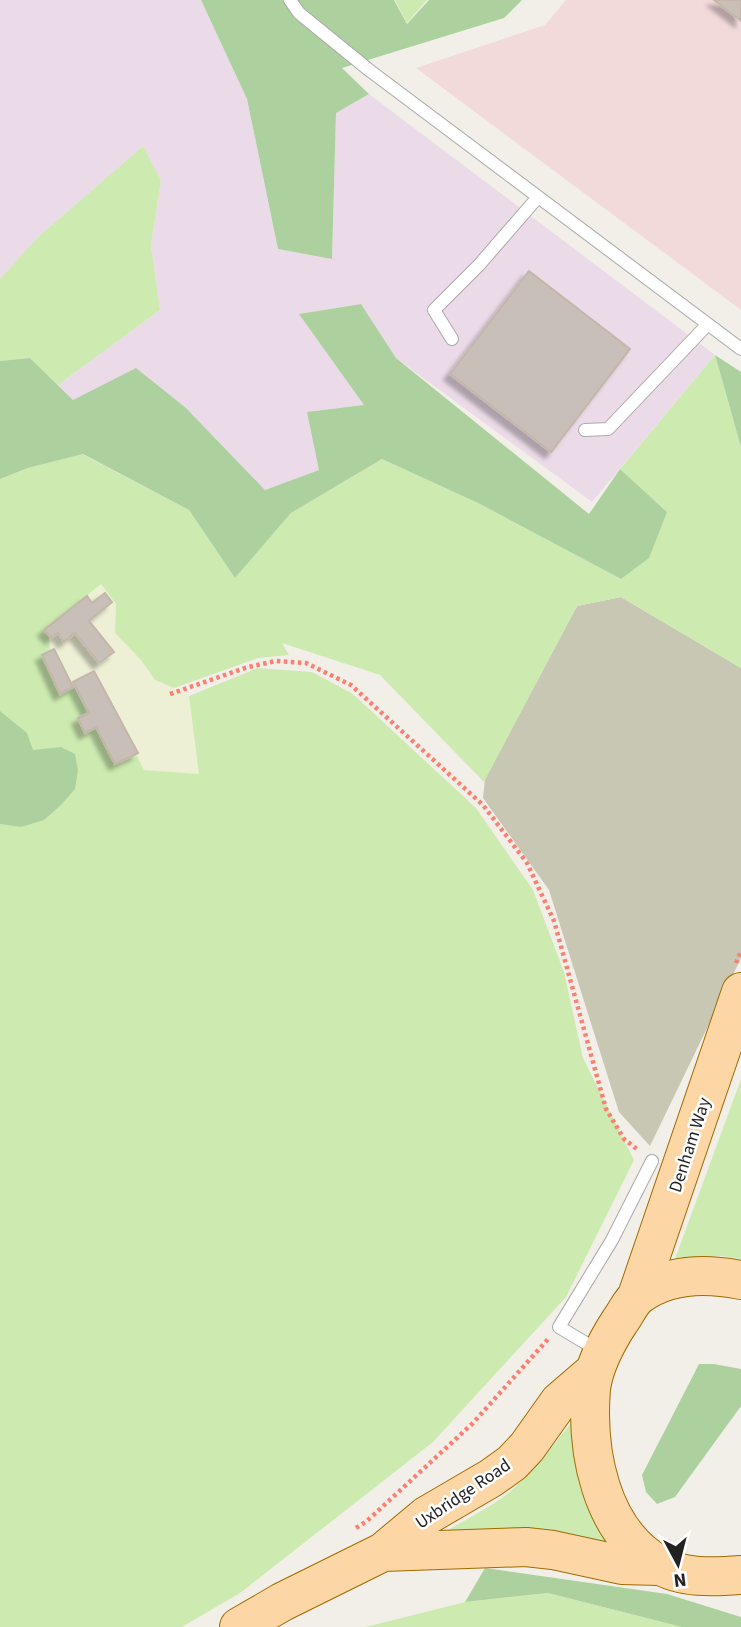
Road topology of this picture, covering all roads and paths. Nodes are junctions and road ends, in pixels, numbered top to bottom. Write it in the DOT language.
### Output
graph roads {
  1 [pos="290,0"];
  2 [pos="538,197"];
  3 [pos="708,324"];
  4 [pos="452,339"];
  5 [pos="741,349"];
  6 [pos="585,430"];
  7 [pos="170,695"];
  8 [pos="741,992"];
  9 [pos="652,1161"];
  10 [pos="741,1280"];
  11 [pos="637,1296"];
  12 [pos="559,1327"];
  13 [pos="599,1362"];
  14 [pos="345,1536"];
  15 [pos="383,1552"];
  16 [pos="659,1566"];
  17 [pos="731,1579"];
  18 [pos="239,1627"];
  1 -- 2 [label="lane"];
  2 -- 3 [label="lane"];
  2 -- 4 [label="lane"];
  3 -- 5 [label="lane"];
  3 -- 6 [label="lane"];
  7 -- 9 [label="path"];
  8 -- 11 [label="main road, Denham Way"];
  9 -- 12 [label="lane"];
  10 -- 11 [label="main road"];
  11 -- 13 [label="main road, Denham Way"];
  12 -- 13 [label="lane"];
  12 -- 14 [label="path"];
  13 -- 15 [label="main road, Uxbridge Road"];
  13 -- 16 [label="main road"];
  15 -- 16 [label="main road, Uxbridge Road"];
  15 -- 18 [label="main road, Uxbridge Road"];
  16 -- 17 [label="main road, Uxbridge Road"];
}
